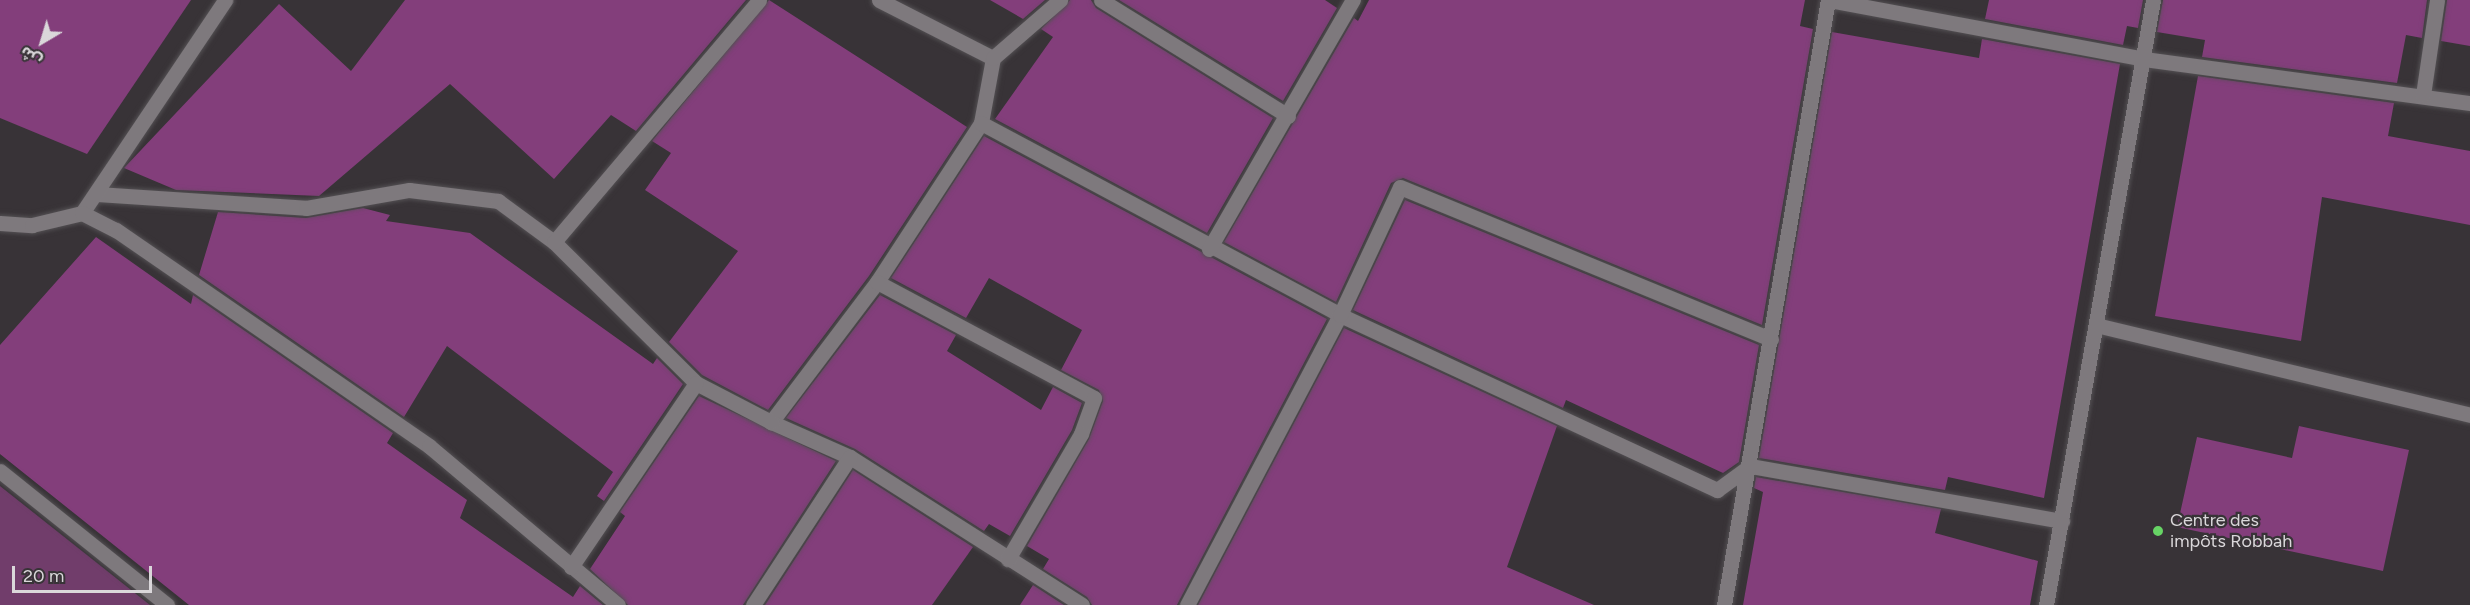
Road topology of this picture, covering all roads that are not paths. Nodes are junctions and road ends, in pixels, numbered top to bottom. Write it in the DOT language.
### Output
graph roads {
  1 [pos="225,0"];
  2 [pos="759,0"];
  3 [pos="879,0"];
  4 [pos="1060,0"];
  5 [pos="1101,0"];
  6 [pos="1353,0"];
  7 [pos="1829,0"];
  8 [pos="2153,0"];
  9 [pos="2436,0"];
  10 [pos="993,58"];
  11 [pos="2144,58"];
  12 [pos="2423,95"];
  13 [pos="2470,103"];
  14 [pos="1288,116"];
  15 [pos="981,123"];
  16 [pos="97,194"];
  17 [pos="82,213"];
  18 [pos="0,222"];
  19 [pos="554,242"];
  20 [pos="1209,249"];
  21 [pos="877,282"];
  22 [pos="1340,315"];
  23 [pos="2096,325"];
  24 [pos="1771,339"];
  25 [pos="696,383"];
  26 [pos="2470,415"];
  27 [pos="771,422"];
  28 [pos="850,458"];
  29 [pos="1750,466"];
  30 [pos="0,471"];
  31 [pos="2062,521"];
  32 [pos="1008,559"];
  33 [pos="571,567"];
  34 [pos="613,604"];
  35 [pos="167,605"];
  36 [pos="753,605"];
  37 [pos="1082,605"];
  38 [pos="1187,605"];
  39 [pos="1724,605"];
  40 [pos="2046,605"];
  1 -- 16 [label="street"];
  2 -- 19 [label="street"];
  3 -- 10 [label="street"];
  4 -- 10 [label="street"];
  5 -- 14 [label="street"];
  6 -- 14 [label="street"];
  7 -- 11 [label="street"];
  7 -- 24 [label="street"];
  8 -- 11 [label="street"];
  9 -- 12 [label="street"];
  10 -- 15 [label="street"];
  11 -- 12 [label="street"];
  11 -- 23 [label="street"];
  12 -- 13 [label="street"];
  14 -- 20 [label="street"];
  15 -- 20 [label="street"];
  15 -- 21 [label="street"];
  16 -- 17 [label="street"];
  16 -- 19 [label="street"];
  17 -- 18 [label="street"];
  17 -- 33 [label="street"];
  19 -- 25 [label="street"];
  20 -- 22 [label="street"];
  21 -- 27 [label="street"];
  21 -- 32 [label="street"];
  22 -- 24 [label="street"];
  22 -- 29 [label="street"];
  22 -- 38 [label="street"];
  23 -- 26 [label="street"];
  23 -- 31 [label="street"];
  24 -- 29 [label="street"];
  25 -- 27 [label="street"];
  25 -- 33 [label="street"];
  27 -- 28 [label="street"];
  28 -- 32 [label="street"];
  28 -- 36 [label="street"];
  29 -- 31 [label="street"];
  29 -- 39 [label="street"];
  30 -- 35 [label="street"];
  31 -- 40 [label="street"];
  32 -- 37 [label="street"];
  33 -- 34 [label="street"];
}
